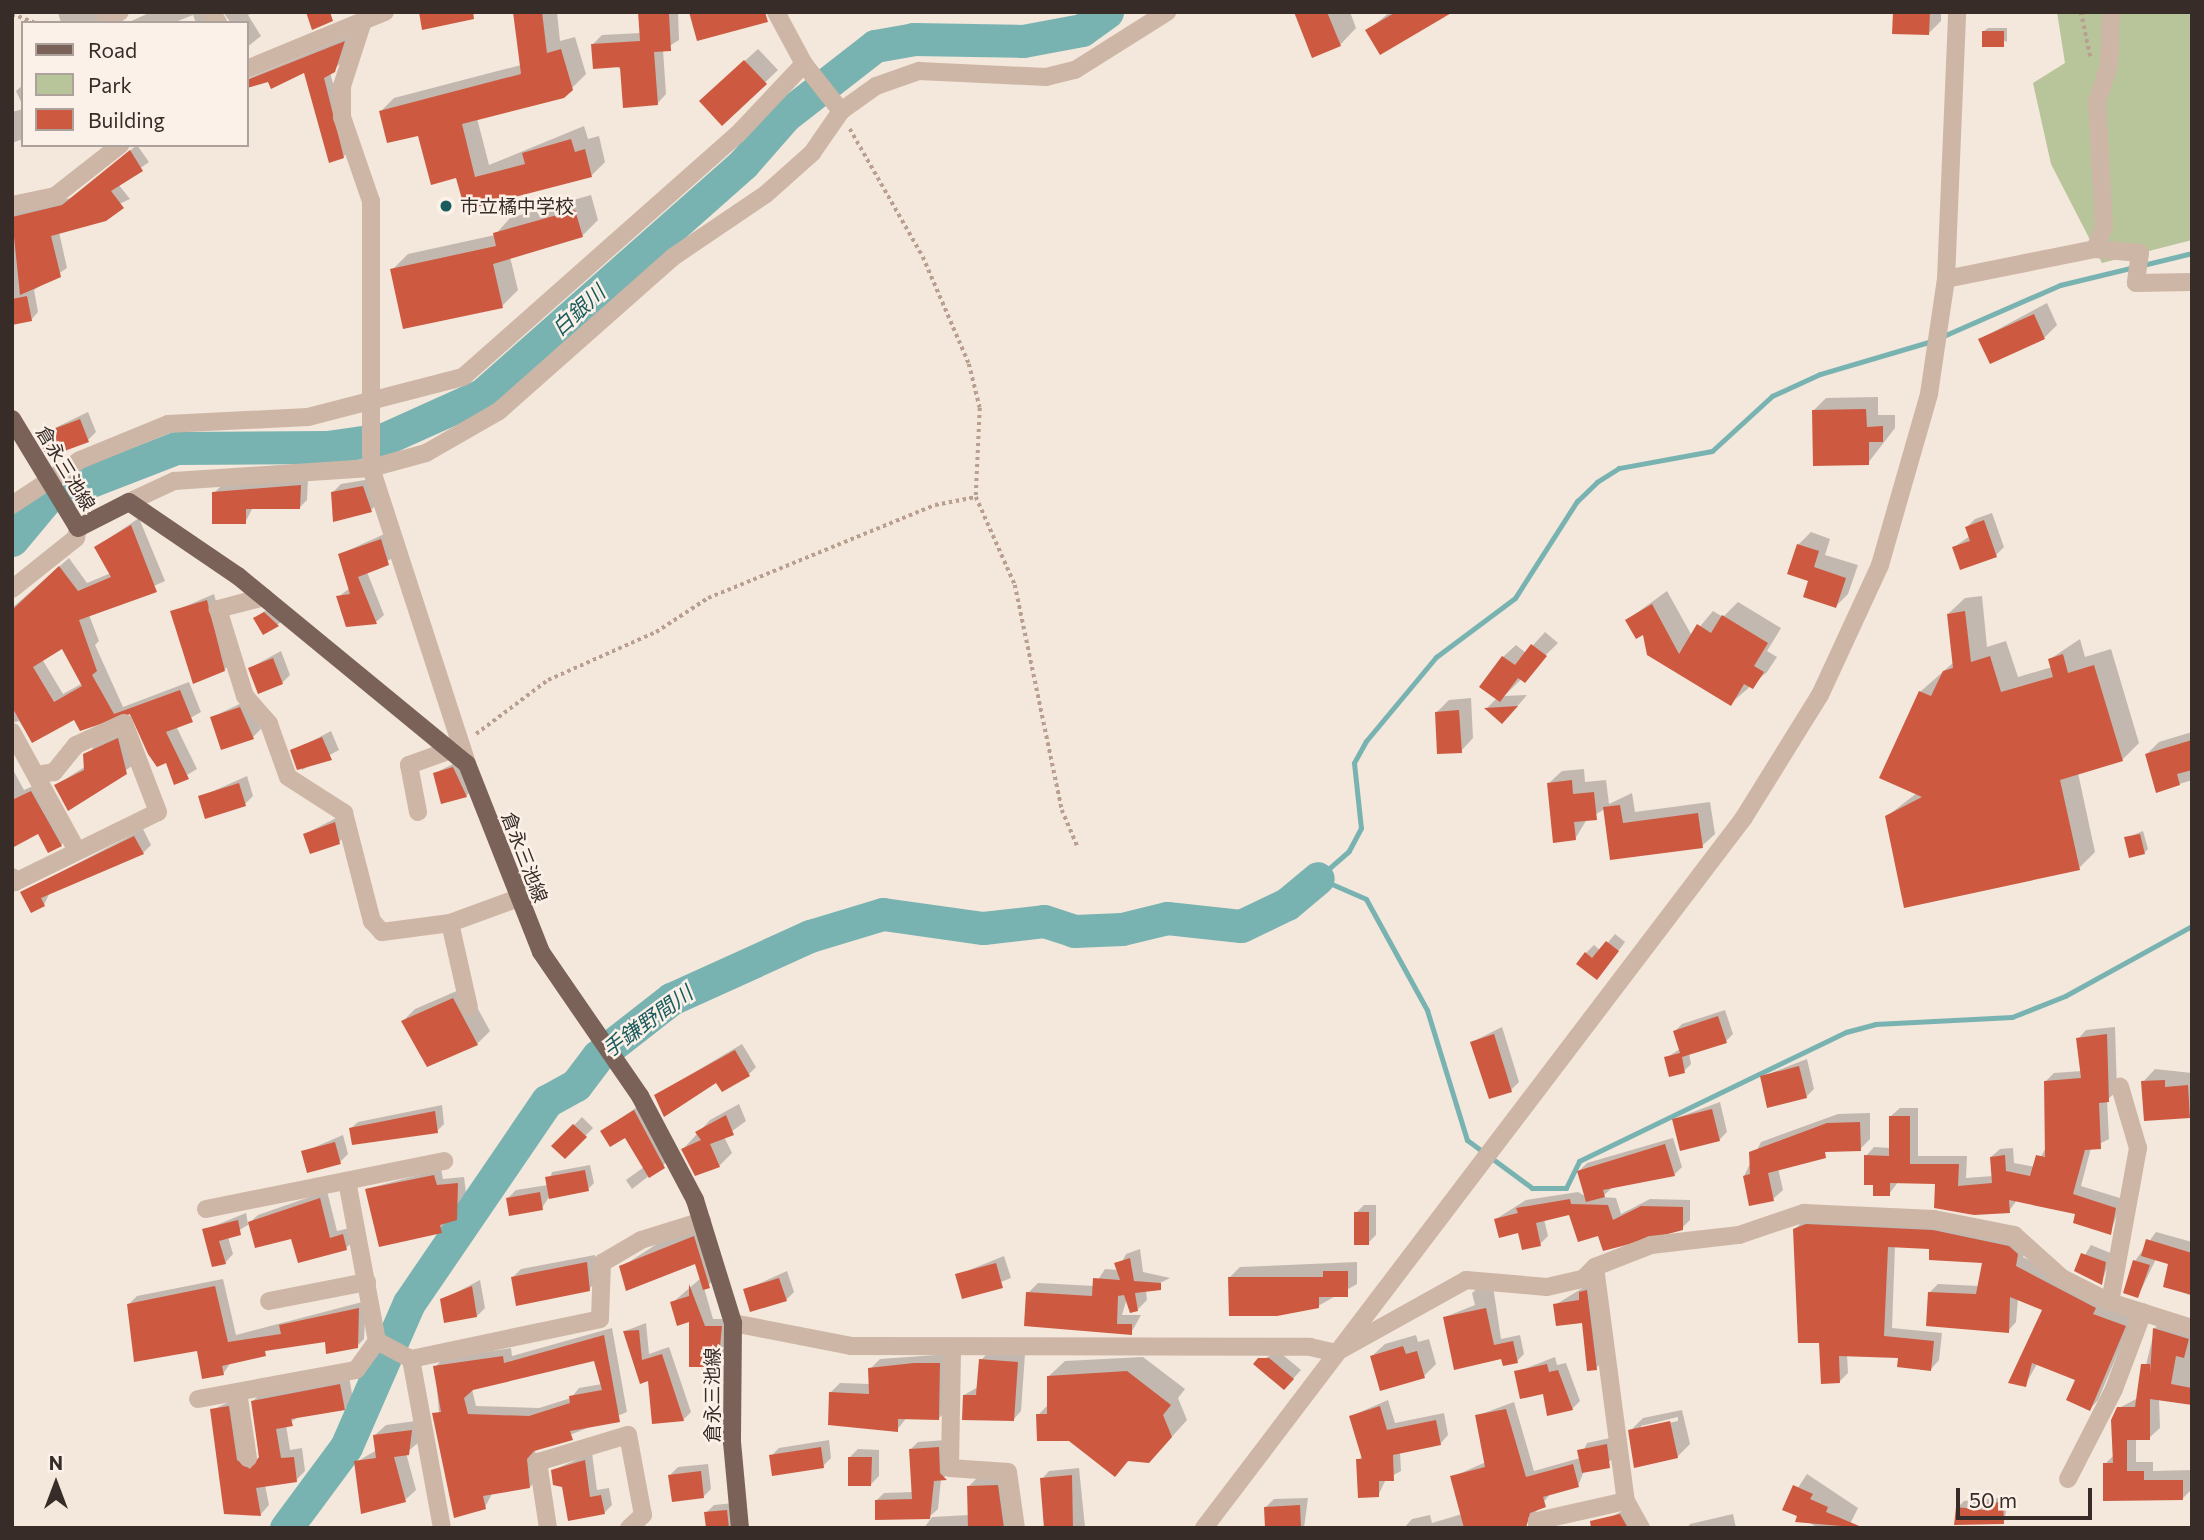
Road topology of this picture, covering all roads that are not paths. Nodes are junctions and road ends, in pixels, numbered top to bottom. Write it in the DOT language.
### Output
graph roads {
  1 [pos="776,12"];
  2 [pos="1167,12"];
  3 [pos="1957,12"];
  4 [pos="2111,12"];
  5 [pos="374,15"];
  6 [pos="806,66"];
  7 [pos="248,68"];
  8 [pos="836,106"];
  9 [pos="117,147"];
  10 [pos="12,205"];
  11 [pos="2095,249"];
  12 [pos="1946,279"];
  13 [pos="2192,282"];
  14 [pos="370,404"];
  15 [pos="12,419"];
  16 [pos="371,468"];
  17 [pos="44,480"];
  18 [pos="130,502"];
  19 [pos="12,505"];
  20 [pos="78,528"];
  21 [pos="12,589"];
  22 [pos="264,597"];
  23 [pos="12,732"];
  24 [pos="456,748"];
  25 [pos="37,775"];
  26 [pos="418,812"];
  27 [pos="76,849"];
  28 [pos="12,877"];
  29 [pos="516,899"];
  30 [pos="450,923"];
  31 [pos="469,1007"];
  32 [pos="2120,1087"];
  33 [pos="444,1161"];
  34 [pos="348,1181"];
  35 [pos="206,1209"];
  36 [pos="702,1221"];
  37 [pos="1595,1267"];
  38 [pos="367,1282"];
  39 [pos="269,1301"];
  40 [pos="2110,1302"];
  41 [pos="2143,1312"];
  42 [pos="733,1322"];
  43 [pos="2192,1328"];
  44 [pos="377,1341"];
  45 [pos="952,1350"];
  46 [pos="1335,1353"];
  47 [pos="411,1359"];
  48 [pos="238,1392"];
  49 [pos="198,1399"];
  50 [pos="248,1458"];
  51 [pos="2068,1479"];
  52 [pos="1626,1501"];
  53 [pos="442,1528"];
  54 [pos="548,1528"];
  55 [pos="629,1528"];
  56 [pos="740,1528"];
  57 [pos="1016,1528"];
  58 [pos="1204,1528"];
  59 [pos="1537,1528"];
  60 [pos="1641,1528"];
  1 -- 6 [label="street"];
  2 -- 8 [label="street"];
  3 -- 12 [label="street"];
  4 -- 11 [label="street"];
  5 -- 7 [label="street"];
  5 -- 14 [label="street"];
  6 -- 8 [label="street"];
  6 -- 14 [label="street"];
  8 -- 16 [label="street"];
  9 -- 10 [label="street"];
  11 -- 12 [label="street"];
  11 -- 13 [label="street"];
  12 -- 46 [label="street"];
  14 -- 16 [label="street"];
  14 -- 17 [label="street"];
  15 -- 17 [label="main road, 倉永三池線"];
  16 -- 18 [label="street"];
  16 -- 24 [label="street"];
  17 -- 19 [label="street"];
  17 -- 20 [label="main road, 倉永三池線"];
  18 -- 20 [label="main road, 倉永三池線"];
  18 -- 22 [label="main road, 倉永三池線"];
  20 -- 21 [label="street"];
  22 -- 24 [label="main road, 倉永三池線"];
  22 -- 30 [label="street"];
  23 -- 25 [label="street"];
  24 -- 26 [label="street"];
  24 -- 29 [label="main road, 倉永三池線"];
  25 -- 27 [label="street"];
  25 -- 27 [label="street"];
  27 -- 28 [label="street"];
  29 -- 30 [label="street"];
  29 -- 36 [label="main road, 倉永三池線"];
  30 -- 31 [label="street"];
  32 -- 40 [label="street"];
  33 -- 34 [label="street"];
  34 -- 35 [label="street"];
  34 -- 38 [label="street"];
  36 -- 42 [label="main road, 倉永三池線"];
  36 -- 47 [label="street"];
  37 -- 40 [label="street"];
  37 -- 46 [label="street"];
  37 -- 52 [label="street"];
  38 -- 39 [label="street"];
  38 -- 44 [label="street"];
  40 -- 41 [label="street"];
  41 -- 43 [label="street"];
  41 -- 51 [label="street"];
  42 -- 45 [label="street"];
  42 -- 56 [label="main road, 倉永三池線"];
  44 -- 47 [label="street"];
  44 -- 48 [label="street"];
  45 -- 46 [label="street"];
  45 -- 57 [label="street"];
  46 -- 58 [label="street"];
  47 -- 53 [label="street"];
  48 -- 49 [label="street"];
  48 -- 50 [label="street"];
  52 -- 59 [label="street"];
  52 -- 60 [label="street"];
  54 -- 55 [label="street"];
}
